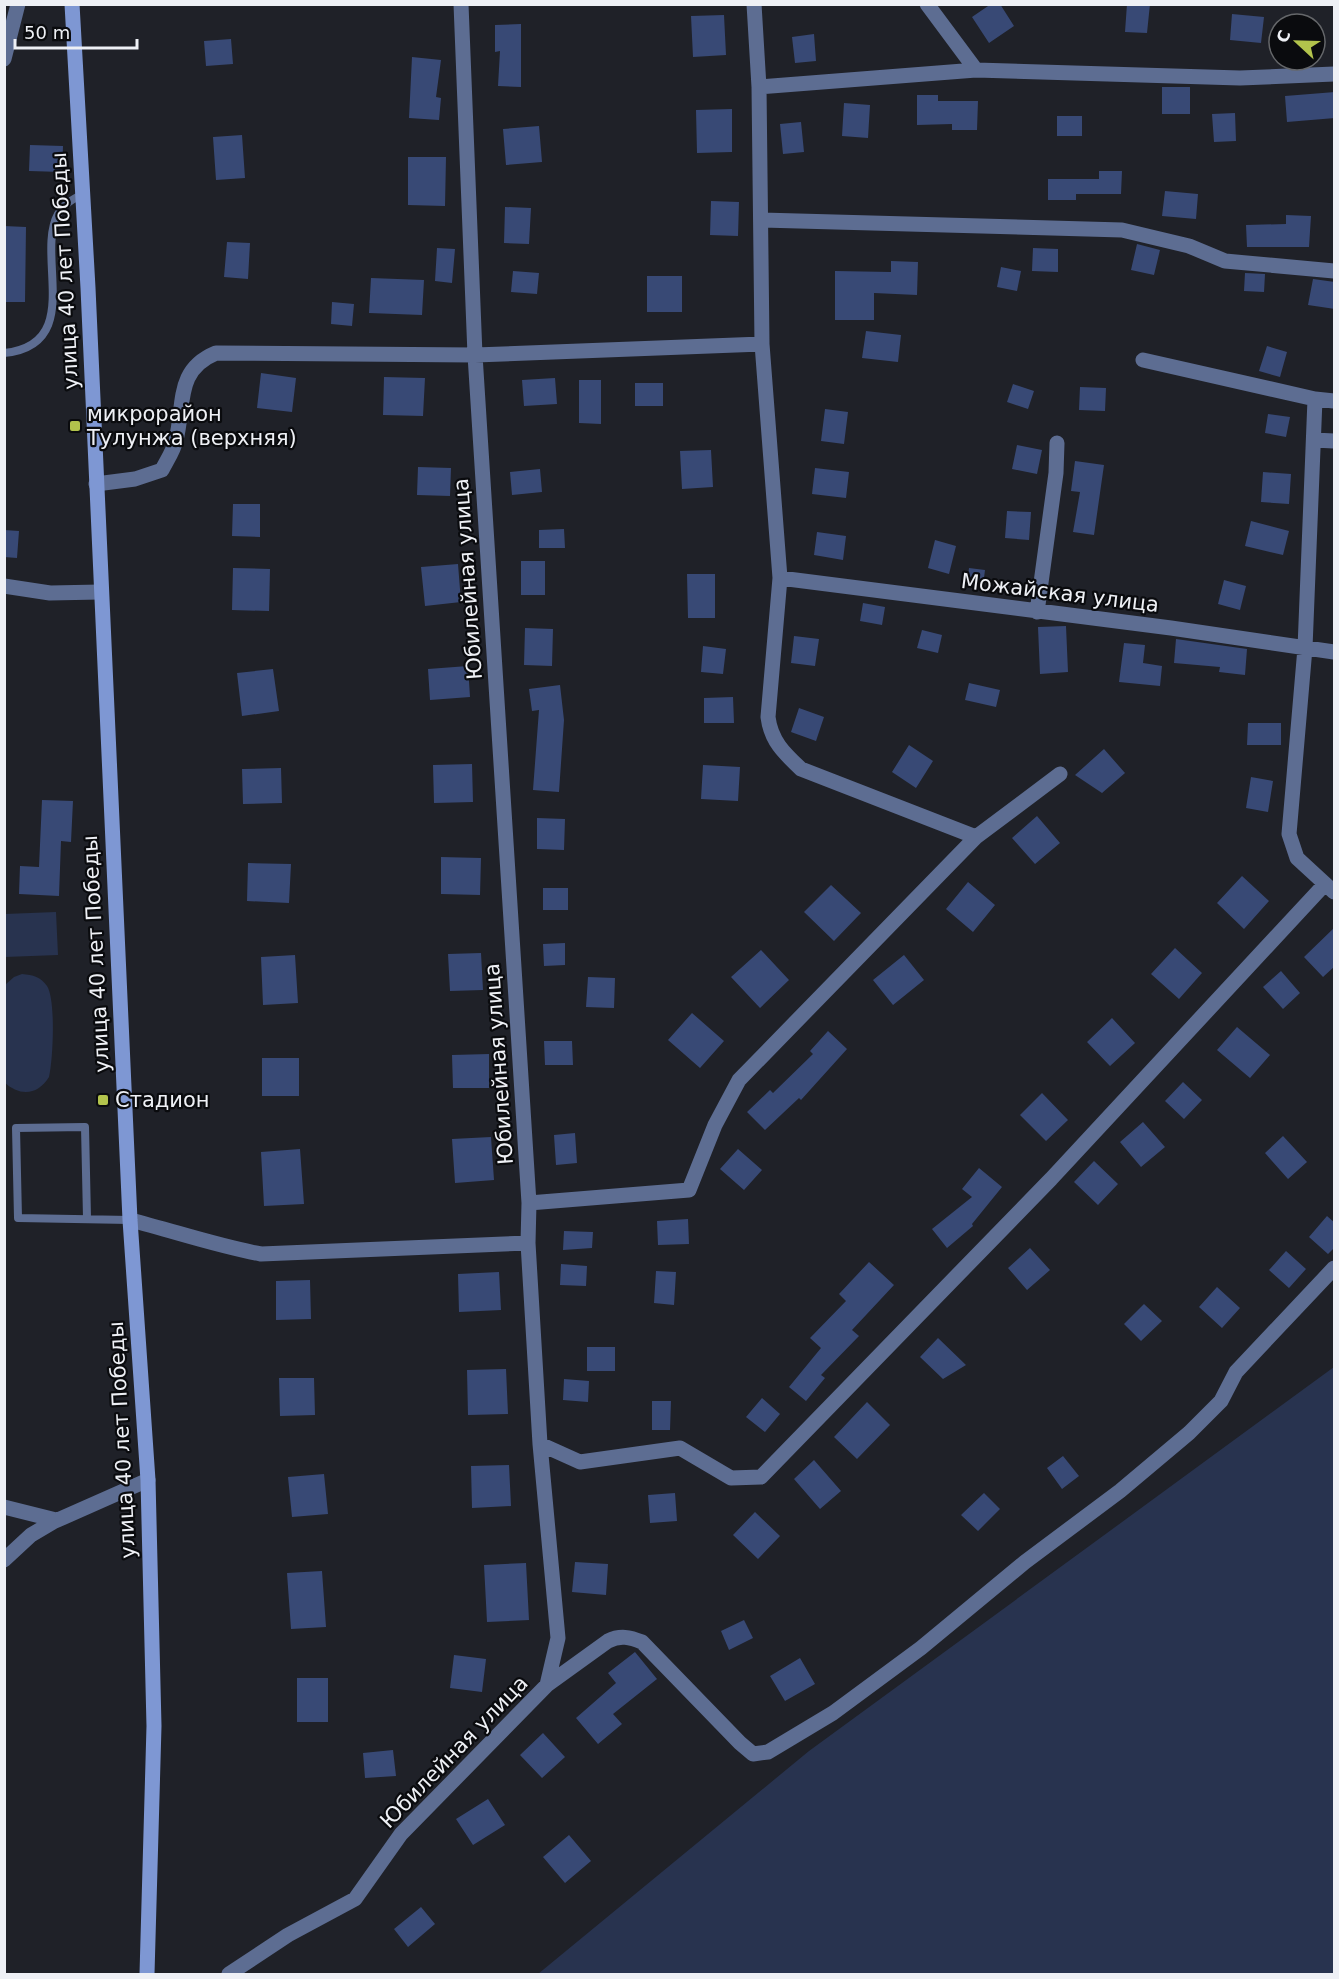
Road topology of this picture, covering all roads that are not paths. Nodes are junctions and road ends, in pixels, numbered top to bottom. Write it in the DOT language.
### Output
graph roads {
  1 [pos="18,4"];
  2 [pos="72,4"];
  3 [pos="461,4"];
  4 [pos="754,4"];
  5 [pos="927,4"];
  6 [pos="4,59"];
  7 [pos="976,70"];
  8 [pos="1335,74"];
  9 [pos="759,87"];
  10 [pos="83,194"];
  11 [pos="761,220"];
  12 [pos="1335,271"];
  13 [pos="762,344"];
  14 [pos="4,352"];
  15 [pos="475,356"];
  16 [pos="1143,360"];
  17 [pos="1315,399"];
  18 [pos="1335,400"];
  19 [pos="1314,440"];
  20 [pos="1335,441"];
  21 [pos="1056,443"];
  22 [pos="96,484"];
  23 [pos="780,578"];
  24 [pos="4,586"];
  25 [pos="100,591"];
  26 [pos="1037,612"];
  27 [pos="1305,648"];
  28 [pos="1335,652"];
  29 [pos="1060,774"];
  30 [pos="975,837"];
  31 [pos="1330,888"];
  32 [pos="529,1203"];
  33 [pos="87,1218"];
  34 [pos="130,1220"];
  35 [pos="528,1243"];
  36 [pos="1335,1268"];
  37 [pos="540,1444"];
  38 [pos="148,1480"];
  39 [pos="4,1507"];
  40 [pos="57,1520"];
  41 [pos="4,1560"];
  42 [pos="547,1685"];
  43 [pos="147,1974"];
  44 [pos="229,1974"];
  1 -- 6 [label="street"];
  2 -- 10 [label="street, улица 40 лет Победы"];
  3 -- 15 [label="street, Юбилейная улица"];
  4 -- 9 [label="street"];
  5 -- 7 [label="street"];
  7 -- 8 [label="street"];
  7 -- 9 [label="street"];
  9 -- 11 [label="street"];
  10 -- 14 [label="lane"];
  10 -- 22 [label="street, улица 40 лет Победы"];
  11 -- 12 [label="street"];
  11 -- 13 [label="street"];
  13 -- 15 [label="street"];
  13 -- 23 [label="street"];
  15 -- 22 [label="street"];
  15 -- 32 [label="street, Юбилейная улица"];
  16 -- 17 [label="street"];
  17 -- 18 [label="street"];
  17 -- 19 [label="street"];
  19 -- 20 [label="street"];
  19 -- 27 [label="street"];
  21 -- 26 [label="street"];
  22 -- 25 [label="street, улица 40 лет Победы"];
  23 -- 26 [label="street, Можайская улица"];
  23 -- 30 [label="street"];
  24 -- 25 [label="street"];
  25 -- 34 [label="street, улица 40 лет Победы"];
  26 -- 27 [label="street, Можайская улица"];
  27 -- 28 [label="street, Можайская улица"];
  27 -- 31 [label="street"];
  29 -- 30 [label="street"];
  30 -- 32 [label="street"];
  31 -- 37 [label="street"];
  32 -- 35 [label="street, Юбилейная улица"];
  33 -- 33 [label="lane"];
  33 -- 34 [label="lane"];
  34 -- 35 [label="street"];
  34 -- 38 [label="street, улица 40 лет Победы"];
  35 -- 37 [label="street, Юбилейная улица"];
  36 -- 42 [label="street"];
  37 -- 42 [label="street, Юбилейная улица"];
  38 -- 40 [label="street"];
  38 -- 43 [label="street, улица 40 лет Победы"];
  39 -- 40 [label="street"];
  40 -- 41 [label="street"];
  42 -- 44 [label="street, Юбилейная улица"];
}
